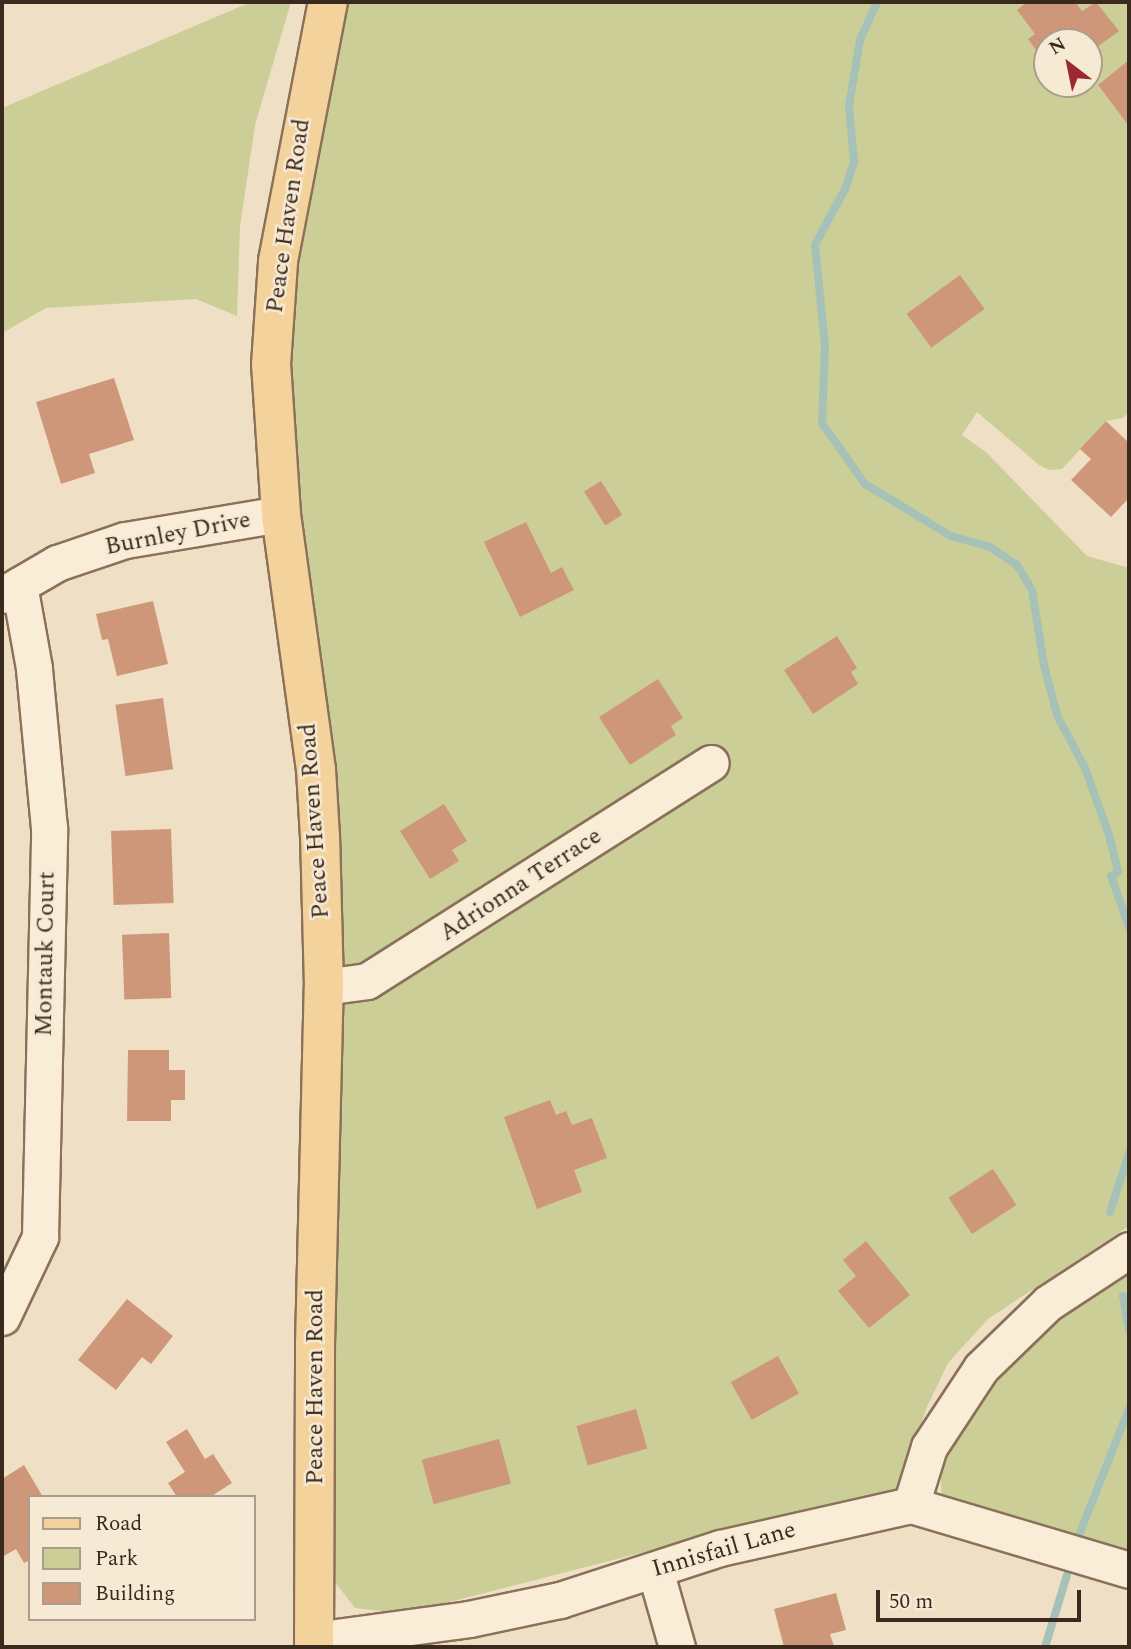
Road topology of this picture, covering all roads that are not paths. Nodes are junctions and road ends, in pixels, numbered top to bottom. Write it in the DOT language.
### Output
graph roads {
  1 [pos="328,2"];
  2 [pos="281,514"];
  3 [pos="11,590"];
  4 [pos="711,763"];
  5 [pos="324,988"];
  6 [pos="1129,1250"];
  7 [pos="2,1317"];
  8 [pos="911,1505"];
  9 [pos="655,1570"];
  10 [pos="1129,1570"];
  11 [pos="314,1644"];
  12 [pos="677,1647"];
  1 -- 2 [label="main road, Peace Haven Road"];
  2 -- 3 [label="street, Burnley Drive"];
  2 -- 5 [label="main road, Peace Haven Road"];
  3 -- 7 [label="street, Montauk Court"];
  4 -- 5 [label="street, Adrionna Terrace"];
  5 -- 11 [label="main road, Peace Haven Road"];
  6 -- 8 [label="street"];
  8 -- 9 [label="street, Innisfail Lane"];
  8 -- 10 [label="street, Innisfail Lane"];
  9 -- 11 [label="street, Innisfail Lane"];
  9 -- 12 [label="street"];
}
